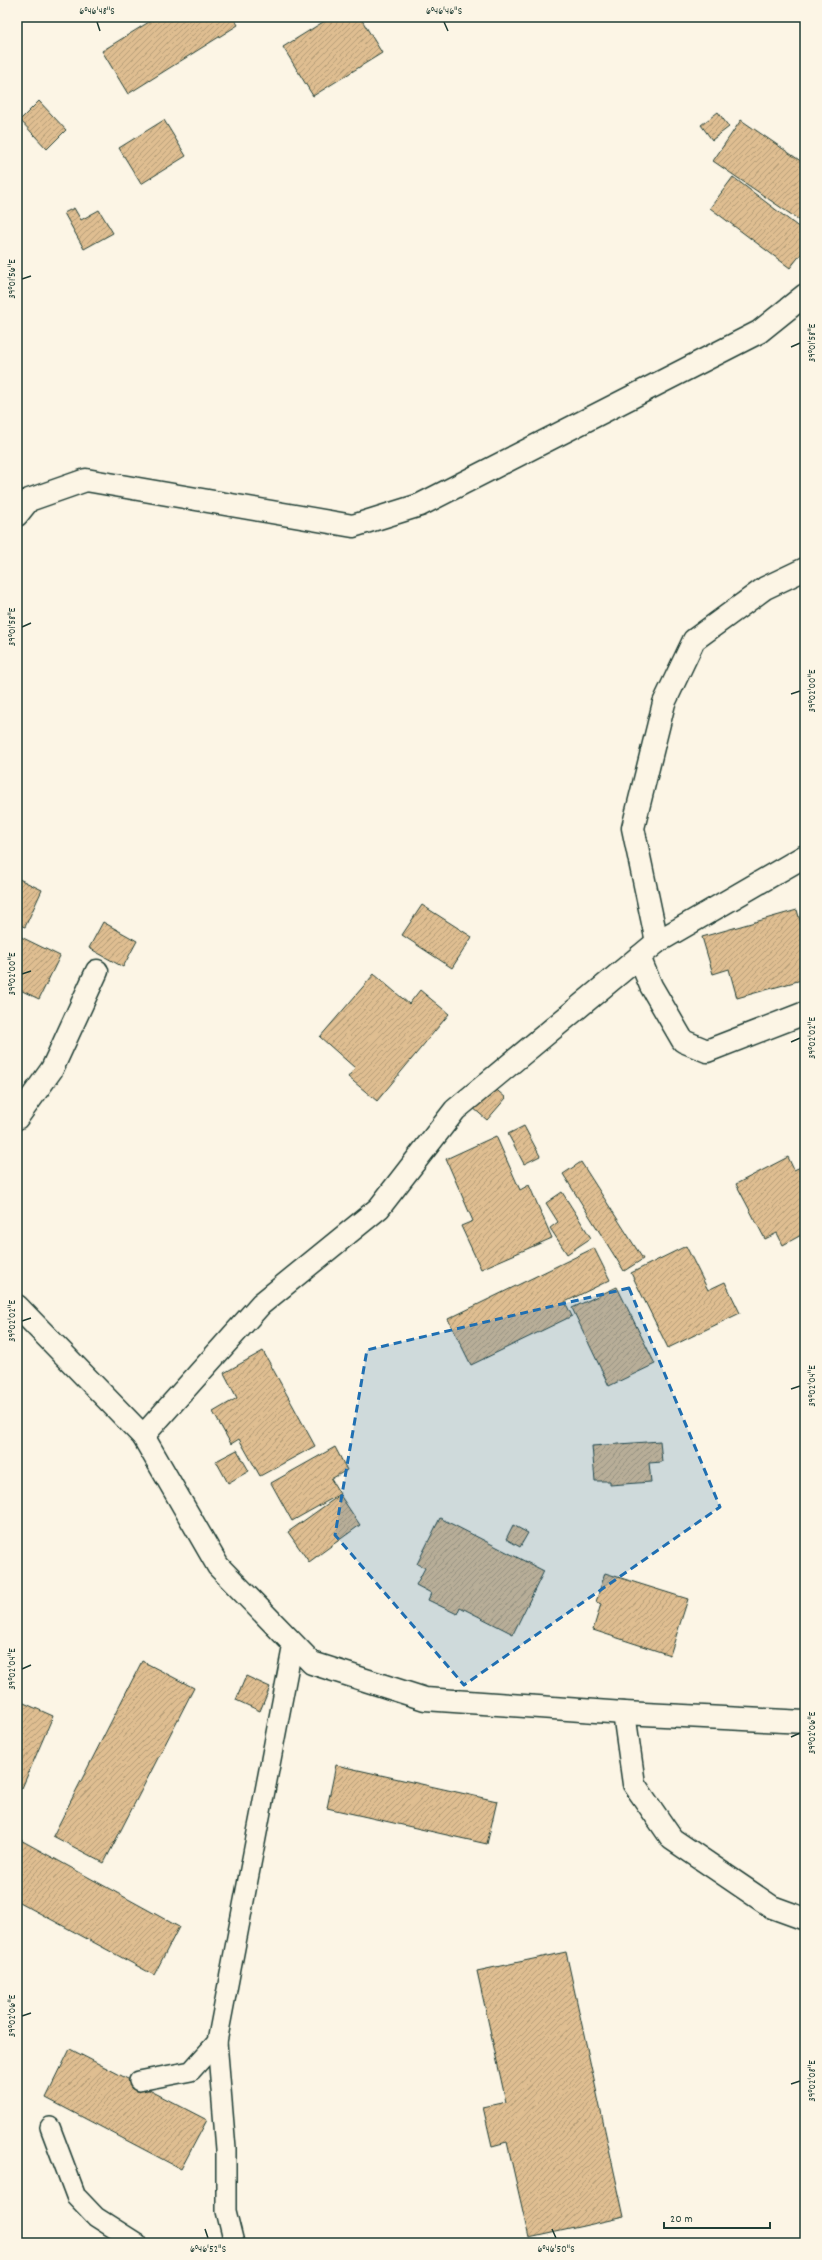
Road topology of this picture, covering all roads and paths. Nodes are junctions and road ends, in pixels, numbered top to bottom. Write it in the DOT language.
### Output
graph roads {
  1 [pos="805,295"];
  2 [pos="17,515"];
  3 [pos="805,569"];
  4 [pos="805,856"];
  5 [pos="657,942"];
  6 [pos="639,957"];
  7 [pos="97,971"];
  8 [pos="805,1013"];
  9 [pos="17,1118"];
  10 [pos="17,1306"];
  11 [pos="143,1436"];
  12 [pos="293,1644"];
  13 [pos="624,1713"];
  14 [pos="805,1722"];
  15 [pos="805,1919"];
  16 [pos="217,2042"];
  17 [pos="139,2081"];
  18 [pos="50,2127"];
  19 [pos="137,2243"];
  20 [pos="234,2243"];
  1 -- 2 [label="street"];
  3 -- 5 [label="street"];
  4 -- 5 [label="street"];
  5 -- 6 [label="street"];
  6 -- 8 [label="street"];
  6 -- 11 [label="street"];
  7 -- 9 [label="street"];
  10 -- 11 [label="street"];
  11 -- 12 [label="street"];
  12 -- 13 [label="street"];
  12 -- 16 [label="lane"];
  13 -- 14 [label="street"];
  13 -- 15 [label="street"];
  16 -- 17 [label="lane"];
  16 -- 20 [label="lane"];
  18 -- 19 [label="lane"];
}
